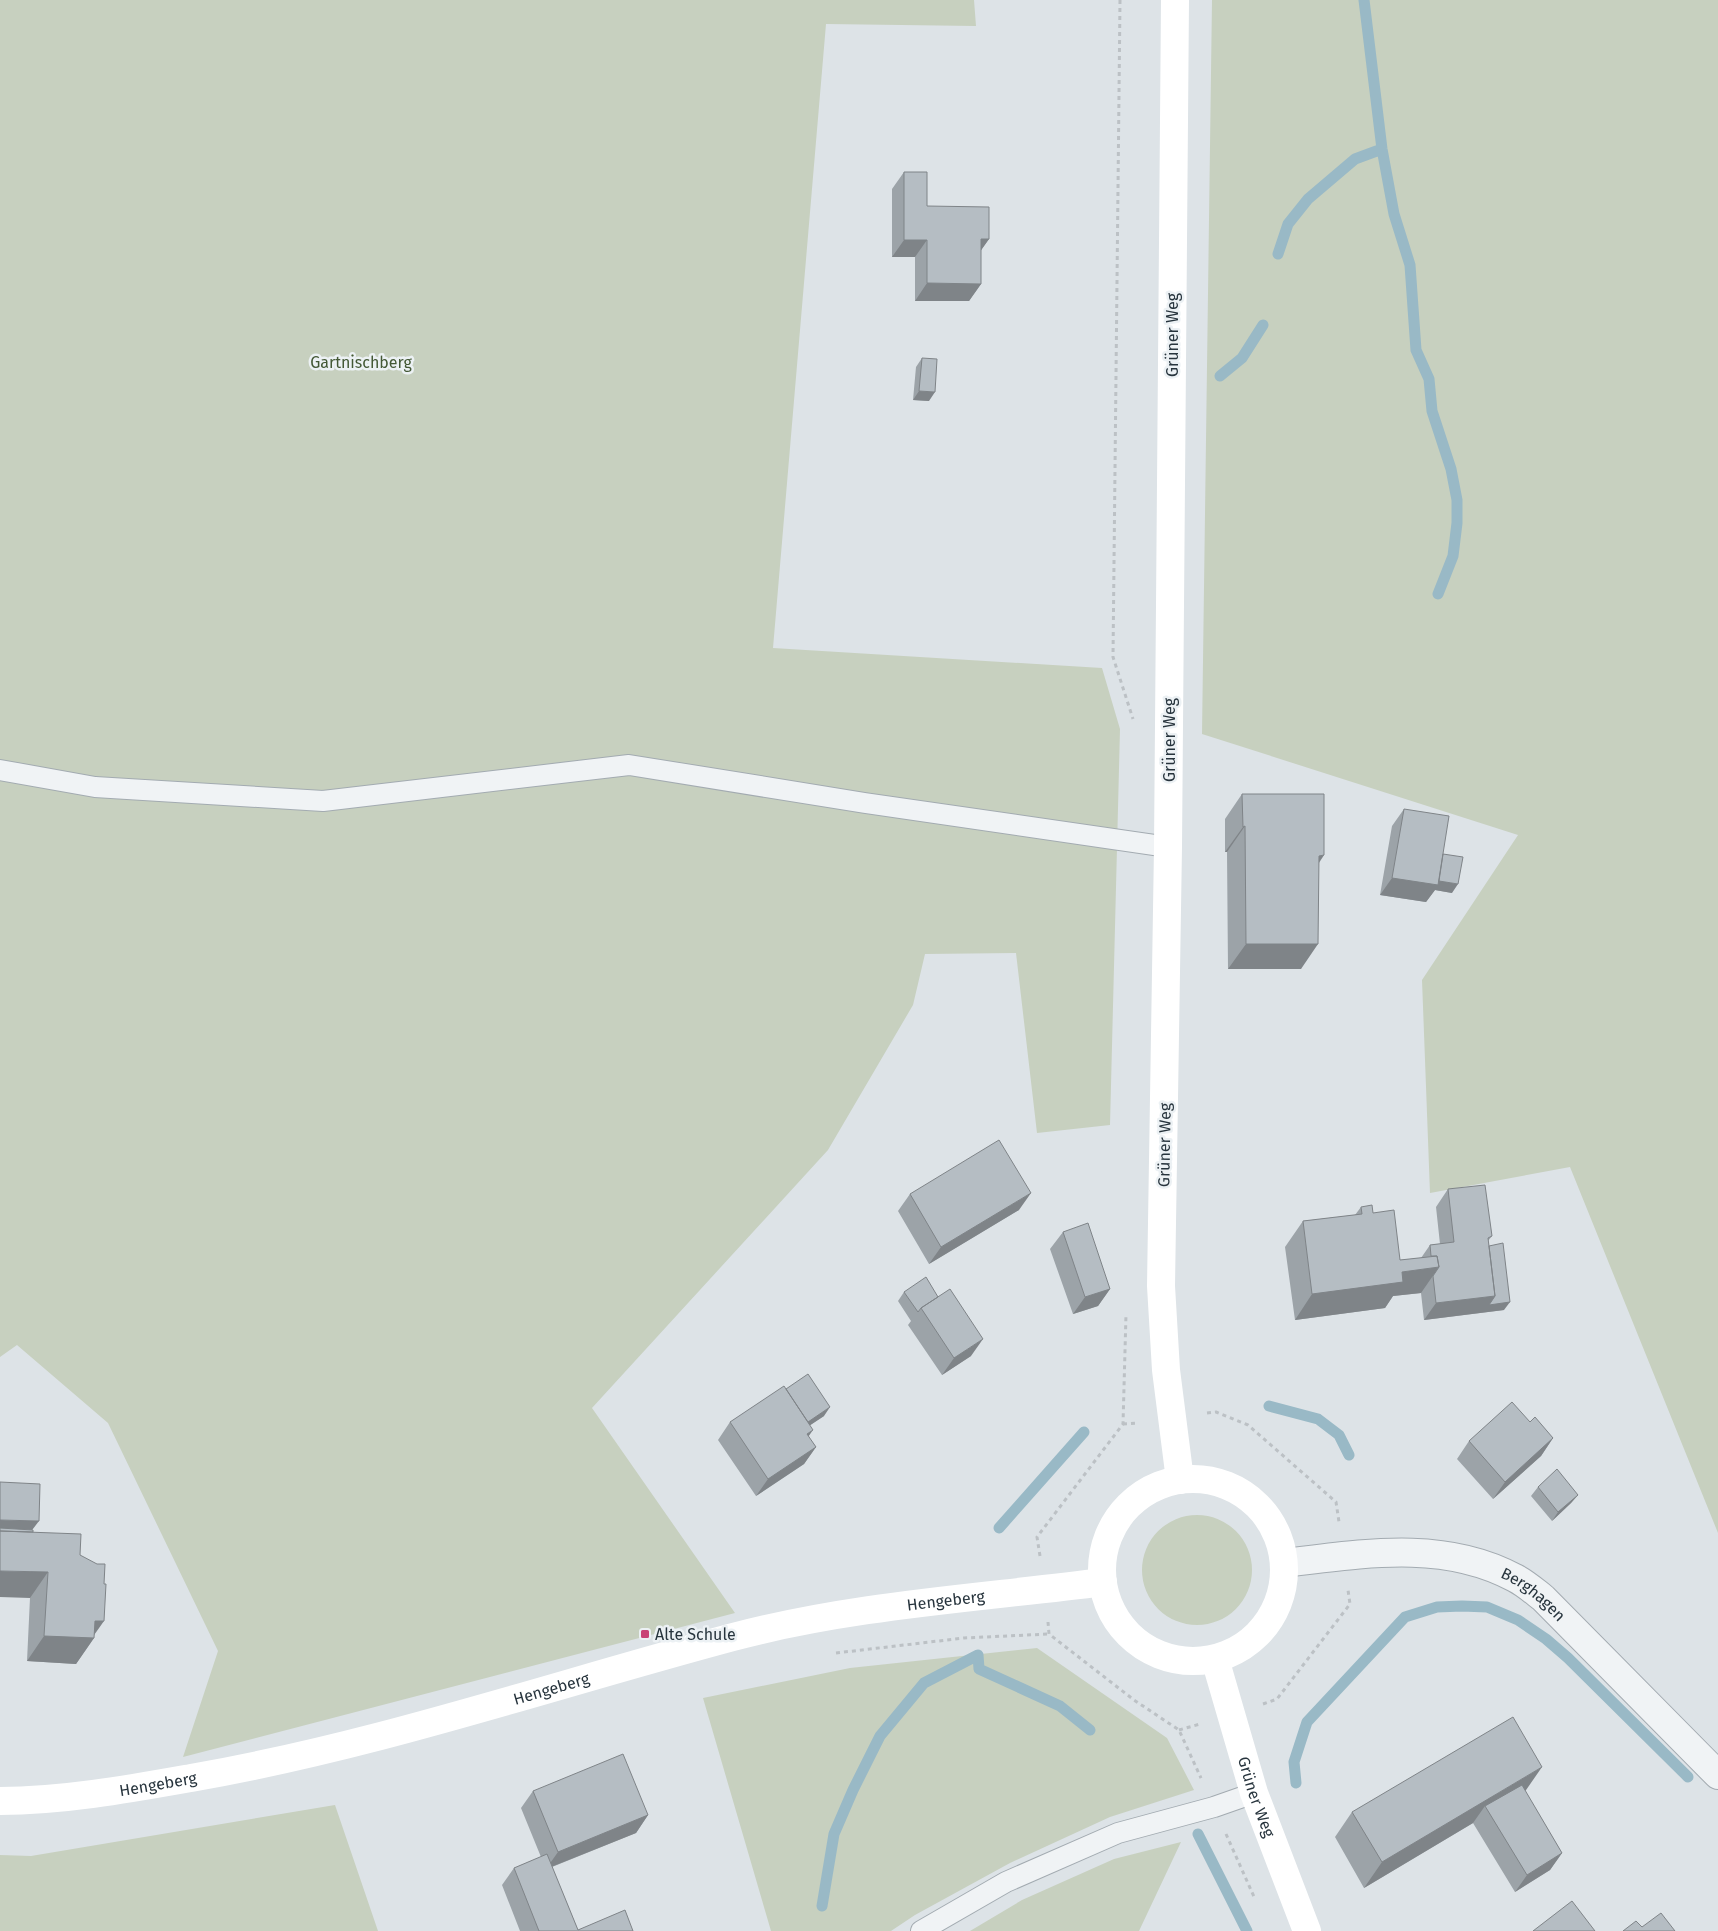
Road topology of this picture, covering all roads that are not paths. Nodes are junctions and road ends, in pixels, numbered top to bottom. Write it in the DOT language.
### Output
graph roads {
  1 [pos="1175,0"];
  2 [pos="0,770"];
  3 [pos="1168,847"];
  4 [pos="1180,1480"];
  5 [pos="1284,1563"];
  6 [pos="1103,1582"];
  7 [pos="1215,1659"];
  8 [pos="1718,1775"];
  9 [pos="1254,1793"];
  10 [pos="0,1800"];
  11 [pos="921,1931"];
  12 [pos="1307,1931"];
  1 -- 3 [label="street, Grüner Weg"];
  2 -- 3 [label="lane"];
  3 -- 4 [label="street, Grüner Weg"];
  4 -- 5 [label="street"];
  4 -- 6 [label="street"];
  5 -- 7 [label="street"];
  5 -- 8 [label="street, Berghagen"];
  6 -- 7 [label="street"];
  6 -- 10 [label="street, Hengeberg"];
  7 -- 9 [label="street, Grüner Weg"];
  9 -- 11 [label="lane"];
  9 -- 12 [label="street, Grüner Weg"];
}
